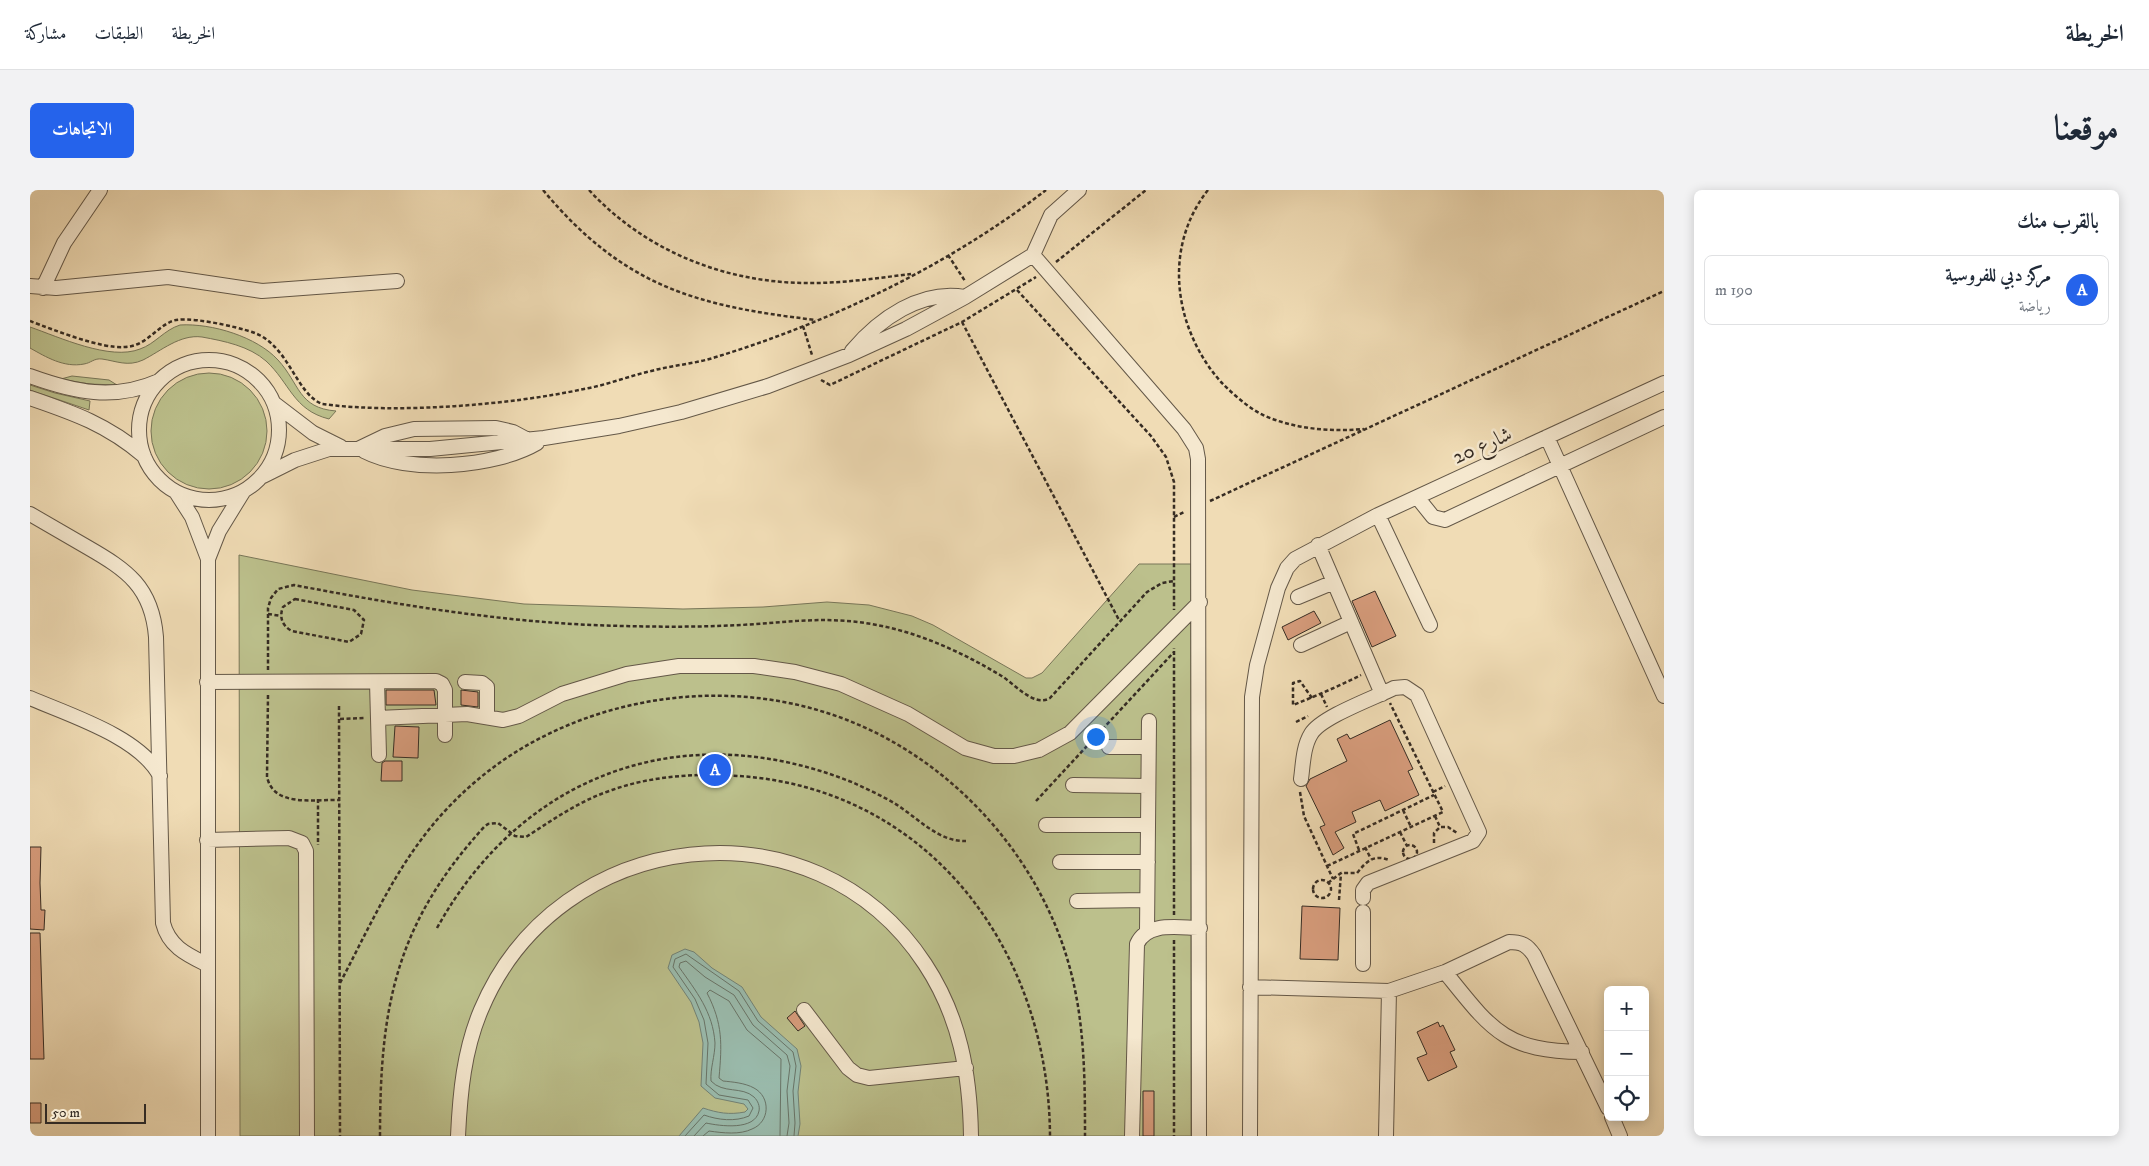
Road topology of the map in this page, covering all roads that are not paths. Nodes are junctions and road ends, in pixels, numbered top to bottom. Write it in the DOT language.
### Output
graph roads {
  1 [pos="100,190"];
  2 [pos="1079,190"];
  3 [pos="1033,255"];
  4 [pos="397,281"];
  5 [pos="36,287"];
  6 [pos="965,297"];
  7 [pos="849,355"];
  8 [pos="30,376"];
  9 [pos="159,380"];
  10 [pos="1664,383"];
  11 [pos="30,398"];
  12 [pos="275,404"];
  13 [pos="1664,417"];
  14 [pos="1547,437"];
  15 [pos="544,438"];
  16 [pos="528,440"];
  17 [pos="341,447"];
  18 [pos="359,448"];
  19 [pos="144,456"];
  20 [pos="1560,464"];
  21 [pos="263,476"];
  22 [pos="176,492"];
  23 [pos="243,492"];
  24 [pos="1417,497"];
  25 [pos="30,514"];
  26 [pos="1378,515"];
  27 [pos="1318,546"];
  28 [pos="208,559"];
  29 [pos="1334,582"];
  30 [pos="1298,597"];
  31 [pos="1200,602"];
  32 [pos="1351,622"];
  33 [pos="1430,625"];
  34 [pos="1301,645"];
  35 [pos="207,682"];
  36 [pos="377,682"];
  37 [pos="464,682"];
  38 [pos="1383,693"];
  39 [pos="1664,696"];
  40 [pos="30,698"];
  41 [pos="445,714"];
  42 [pos="487,717"];
  43 [pos="378,718"];
  44 [pos="1149,721"];
  45 [pos="445,735"];
  46 [pos="1108,747"];
  47 [pos="1148,747"];
  48 [pos="379,755"];
  49 [pos="160,777"];
  50 [pos="1301,779"];
  51 [pos="1073,785"];
  52 [pos="1148,786"];
  53 [pos="1148,824"];
  54 [pos="1046,826"];
  55 [pos="207,840"];
  56 [pos="1060,862"];
  57 [pos="1148,862"];
  58 [pos="1147,900"];
  59 [pos="1077,901"];
  60 [pos="1200,928"];
  61 [pos="1147,931"];
  62 [pos="1363,964"];
  63 [pos="208,965"];
  64 [pos="1445,972"];
  65 [pos="1250,987"];
  66 [pos="1389,990"];
  67 [pos="804,1010"];
  68 [pos="1582,1052"];
  69 [pos="966,1068"];
  70 [pos="1604,1099"];
  71 [pos="1614,1121"];
  72 [pos="208,1136"];
  73 [pos="307,1136"];
  74 [pos="458,1136"];
  75 [pos="972,1136"];
  76 [pos="1132,1136"];
  77 [pos="1199,1136"];
  78 [pos="1250,1136"];
  79 [pos="1386,1136"];
  80 [pos="1620,1136"];
  1 -- 5 [label="street"];
  2 -- 3 [label="street"];
  3 -- 6 [label="street"];
  3 -- 31 [label="street"];
  4 -- 5 [label="street"];
  6 -- 7 [label="street"];
  6 -- 7 [label="street"];
  7 -- 15 [label="street"];
  8 -- 9 [label="street"];
  9 -- 12 [label="street"];
  9 -- 19 [label="street"];
  10 -- 14 [label="street, شارع 20"];
  11 -- 19 [label="street"];
  12 -- 17 [label="street"];
  12 -- 21 [label="street"];
  13 -- 20 [label="street"];
  14 -- 20 [label="street"];
  14 -- 24 [label="street, شارع 20"];
  15 -- 16 [label="street"];
  15 -- 18 [label="street"];
  16 -- 18 [label="street"];
  16 -- 18 [label="street"];
  17 -- 18 [label="street"];
  17 -- 21 [label="street"];
  19 -- 22 [label="street"];
  20 -- 24 [label="street"];
  20 -- 39 [label="street"];
  21 -- 23 [label="street"];
  22 -- 23 [label="street"];
  22 -- 28 [label="street"];
  23 -- 28 [label="street"];
  24 -- 26 [label="street, شارع 20"];
  25 -- 49 [label="street"];
  26 -- 27 [label="street, شارع 20"];
  26 -- 33 [label="street"];
  27 -- 29 [label="street"];
  27 -- 65 [label="street, شارع 20"];
  28 -- 35 [label="street"];
  29 -- 30 [label="street"];
  29 -- 32 [label="street"];
  31 -- 42 [label="street"];
  31 -- 60 [label="street"];
  32 -- 34 [label="street"];
  32 -- 38 [label="street"];
  35 -- 36 [label="street"];
  35 -- 55 [label="street"];
  36 -- 41 [label="street"];
  36 -- 43 [label="street"];
  37 -- 42 [label="street"];
  38 -- 50 [label="street"];
  38 -- 62 [label="street"];
  40 -- 49 [label="street"];
  41 -- 42 [label="street"];
  41 -- 43 [label="street"];
  41 -- 45 [label="street"];
  43 -- 48 [label="street"];
  44 -- 47 [label="street"];
  46 -- 47 [label="street"];
  47 -- 52 [label="street"];
  49 -- 63 [label="street"];
  51 -- 52 [label="street"];
  52 -- 53 [label="street"];
  53 -- 54 [label="street"];
  53 -- 57 [label="street"];
  55 -- 63 [label="street"];
  55 -- 73 [label="street"];
  56 -- 57 [label="street"];
  57 -- 58 [label="street"];
  58 -- 59 [label="street"];
  58 -- 61 [label="street"];
  60 -- 61 [label="street"];
  60 -- 77 [label="street"];
  61 -- 76 [label="street"];
  63 -- 72 [label="street"];
  64 -- 66 [label="street"];
  64 -- 68 [label="street"];
  64 -- 68 [label="street"];
  65 -- 66 [label="street"];
  65 -- 78 [label="street, شارع 20"];
  66 -- 79 [label="street"];
  67 -- 69 [label="street"];
  68 -- 70 [label="street"];
  69 -- 74 [label="street"];
  69 -- 75 [label="street"];
  71 -- 80 [label="street"];
}
